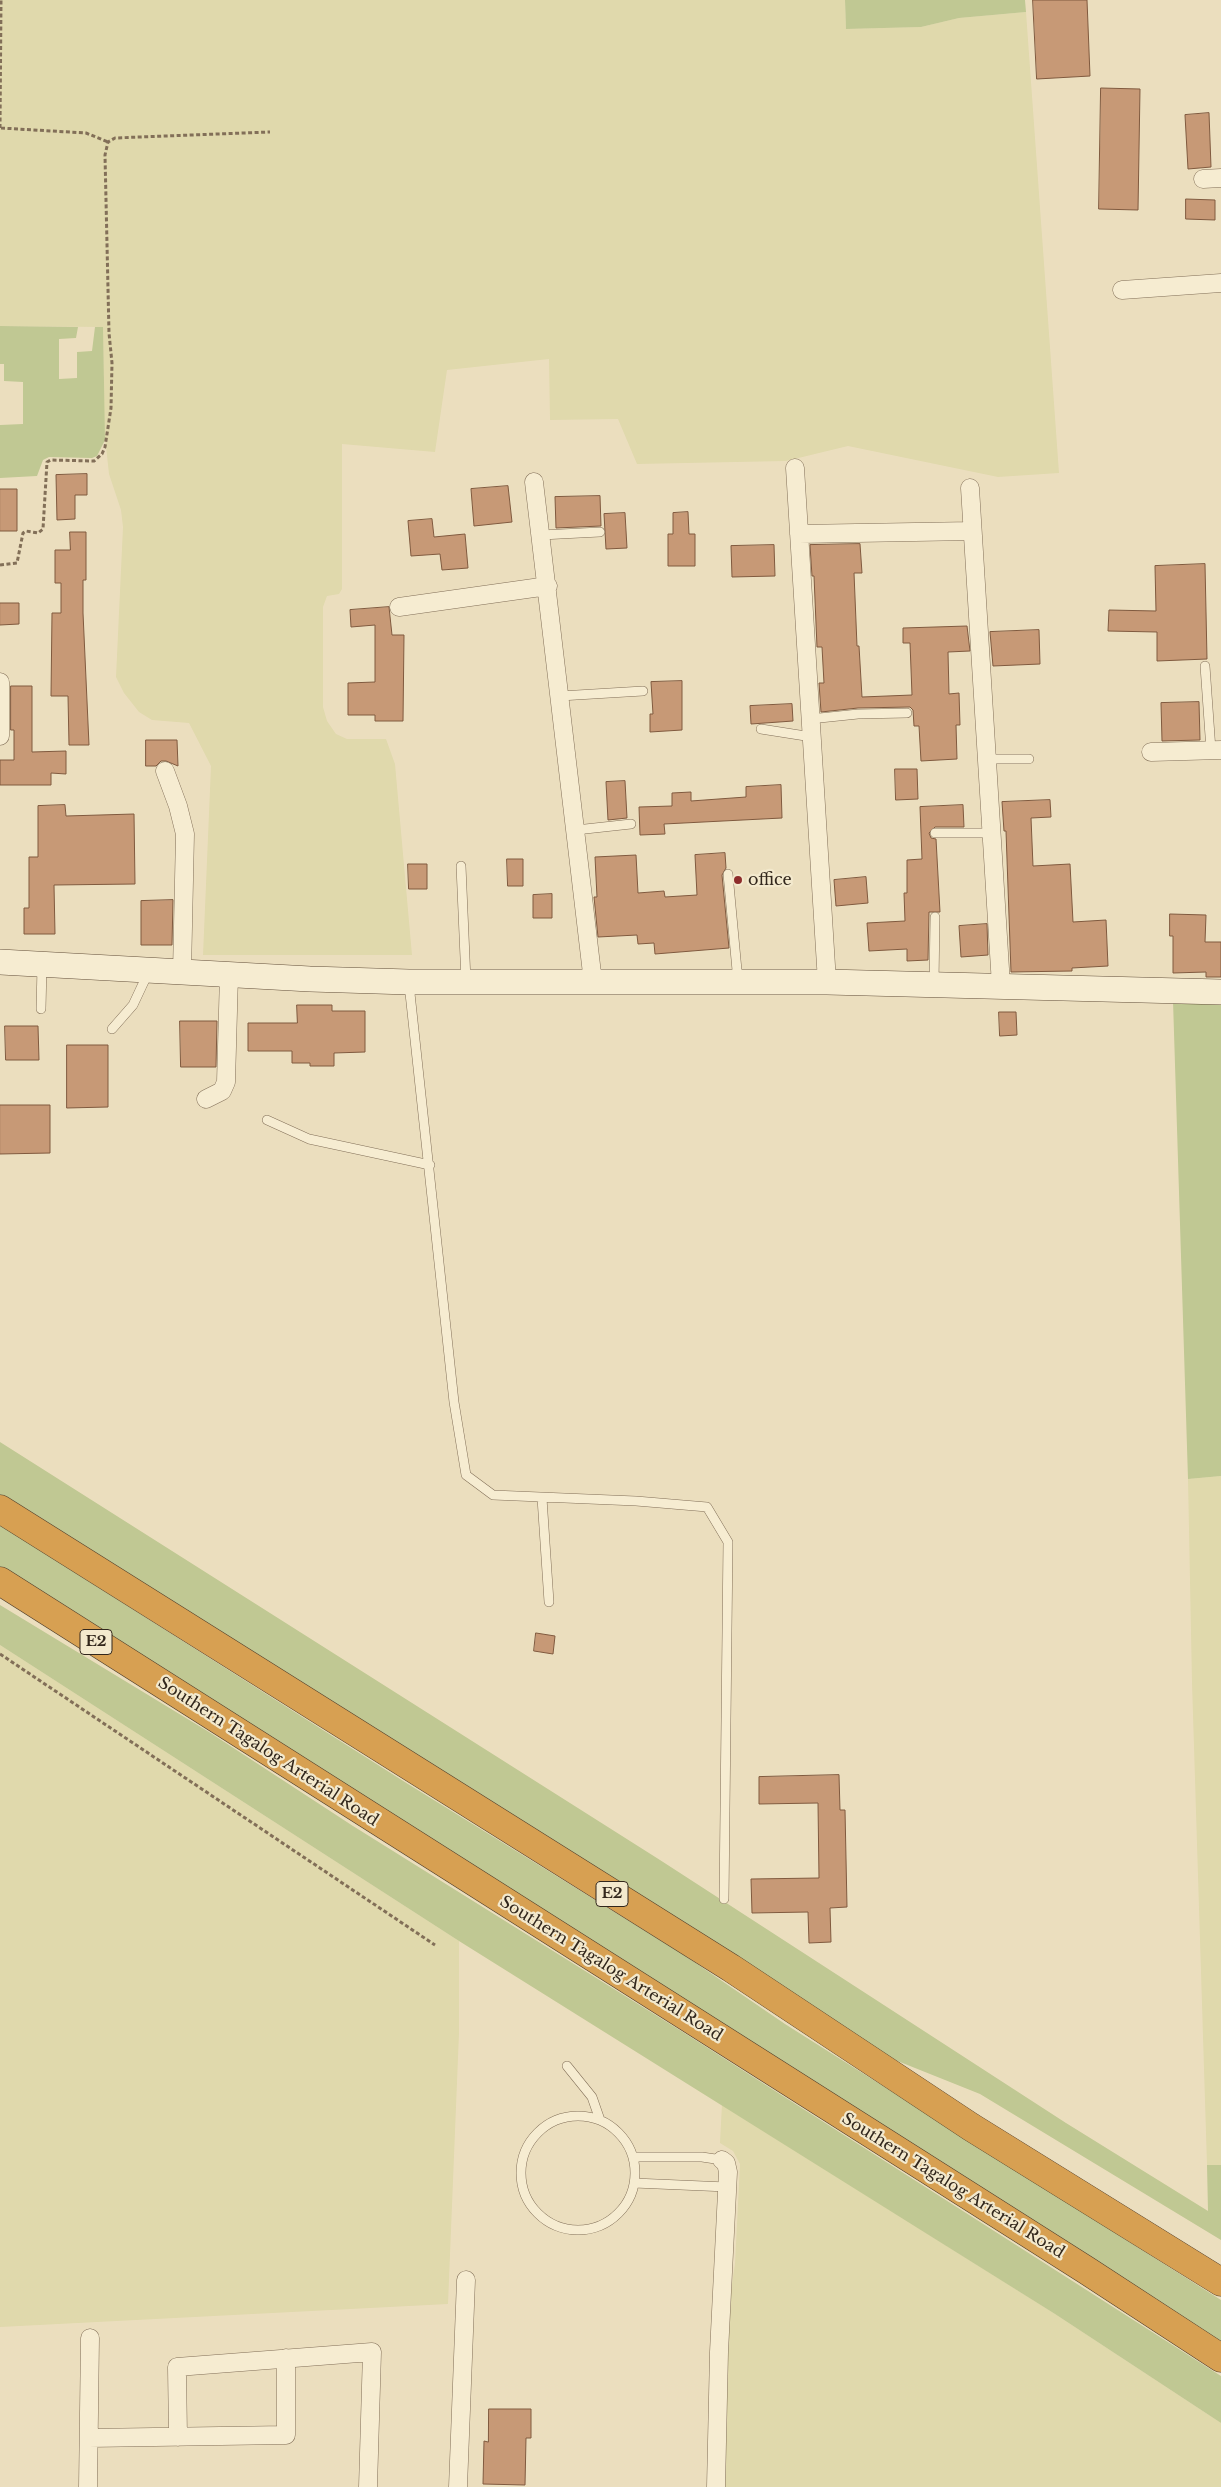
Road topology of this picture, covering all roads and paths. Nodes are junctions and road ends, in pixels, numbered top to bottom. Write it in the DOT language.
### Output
graph roads {
  1 [pos="1,0"];
  2 [pos="0,128"];
  3 [pos="270,132"];
  4 [pos="108,142"];
  5 [pos="1221,178"];
  6 [pos="1203,179"];
  7 [pos="1221,283"];
  8 [pos="1122,290"];
  9 [pos="795,468"];
  10 [pos="534,482"];
  11 [pos="970,488"];
  12 [pos="600,532"];
  13 [pos="972,532"];
  14 [pos="799,534"];
  15 [pos="541,535"];
  16 [pos="0,565"];
  17 [pos="548,586"];
  18 [pos="399,607"];
  19 [pos="1205,666"];
  20 [pos="0,682"];
  21 [pos="643,691"];
  22 [pos="560,696"];
  23 [pos="907,712"];
  24 [pos="810,719"];
  25 [pos="761,729"];
  26 [pos="0,736"];
  27 [pos="812,737"];
  28 [pos="1216,750"];
  29 [pos="1151,752"];
  30 [pos="1029,758"];
  31 [pos="986,759"];
  32 [pos="164,771"];
  33 [pos="631,824"];
  34 [pos="576,830"];
  35 [pos="935,833"];
  36 [pos="991,833"];
  37 [pos="460,866"];
  38 [pos="728,874"];
  39 [pos="934,917"];
  40 [pos="0,962"];
  41 [pos="42,965"];
  42 [pos="149,970"];
  43 [pos="182,972"];
  44 [pos="229,975"];
  45 [pos="409,982"];
  46 [pos="593,982"];
  47 [pos="738,982"];
  48 [pos="826,982"];
  49 [pos="466,983"];
  50 [pos="934,983"];
  51 [pos="1001,984"];
  52 [pos="1221,992"];
  53 [pos="41,1009"];
  54 [pos="112,1029"];
  55 [pos="206,1099"];
  56 [pos="267,1120"];
  57 [pos="430,1164"];
  58 [pos="542,1498"];
  59 [pos="0,1509"];
  60 [pos="0,1582"];
  61 [pos="549,1602"];
  62 [pos="0,1654"];
  63 [pos="724,1899"];
  64 [pos="435,1945"];
  65 [pos="567,2066"];
  66 [pos="600,2120"];
  67 [pos="633,2157"];
  68 [pos="722,2160"];
  69 [pos="634,2182"];
  70 [pos="727,2187"];
  71 [pos="466,2280"];
  72 [pos="1221,2282"];
  73 [pos="90,2338"];
  74 [pos="286,2358"];
  75 [pos="1221,2358"];
  76 [pos="178,2437"];
  77 [pos="89,2438"];
  78 [pos="88,2487"];
  79 [pos="368,2487"];
  80 [pos="458,2487"];
  81 [pos="716,2487"];
  1 -- 2 [label="path"];
  2 -- 4 [label="path"];
  3 -- 4 [label="path"];
  4 -- 16 [label="path"];
  5 -- 6 [label="street"];
  7 -- 8 [label="street"];
  9 -- 14 [label="street"];
  10 -- 15 [label="street"];
  11 -- 13 [label="street"];
  12 -- 15 [label="lane"];
  13 -- 14 [label="street"];
  13 -- 31 [label="street"];
  14 -- 24 [label="street"];
  15 -- 17 [label="street"];
  17 -- 18 [label="street"];
  17 -- 22 [label="street"];
  19 -- 28 [label="lane"];
  20 -- 26 [label="street"];
  21 -- 22 [label="lane"];
  22 -- 34 [label="street"];
  23 -- 24 [label="lane"];
  24 -- 27 [label="street"];
  25 -- 27 [label="lane"];
  27 -- 48 [label="street"];
  28 -- 29 [label="street"];
  30 -- 31 [label="lane"];
  31 -- 36 [label="street"];
  32 -- 43 [label="street"];
  33 -- 34 [label="lane"];
  34 -- 46 [label="street"];
  35 -- 36 [label="lane"];
  36 -- 51 [label="street"];
  37 -- 49 [label="lane"];
  38 -- 47 [label="lane"];
  39 -- 50 [label="lane"];
  40 -- 41 [label="street"];
  41 -- 42 [label="street"];
  41 -- 53 [label="lane"];
  42 -- 43 [label="street"];
  42 -- 54 [label="lane"];
  43 -- 44 [label="street"];
  44 -- 45 [label="street"];
  44 -- 55 [label="street"];
  45 -- 49 [label="street"];
  45 -- 57 [label="lane"];
  46 -- 47 [label="street"];
  46 -- 49 [label="street"];
  47 -- 48 [label="street"];
  48 -- 50 [label="street"];
  50 -- 51 [label="street"];
  51 -- 52 [label="street"];
  56 -- 57 [label="lane"];
  57 -- 58 [label="lane"];
  58 -- 61 [label="lane"];
  58 -- 63 [label="lane"];
  59 -- 72 [label="highway, E2"];
  60 -- 75 [label="highway, Southern Tagalog Arterial Road / E2"];
  62 -- 64 [label="path"];
  65 -- 66 [label="lane"];
  66 -- 67 [label="lane"];
  66 -- 69 [label="lane"];
  67 -- 68 [label="lane"];
  67 -- 69 [label="lane"];
  68 -- 70 [label="street"];
  69 -- 70 [label="lane"];
  70 -- 81 [label="street"];
  71 -- 80 [label="street"];
  73 -- 77 [label="street"];
  74 -- 76 [label="street"];
  74 -- 76 [label="street"];
  74 -- 79 [label="street"];
  76 -- 77 [label="street"];
  77 -- 78 [label="street"];
}
